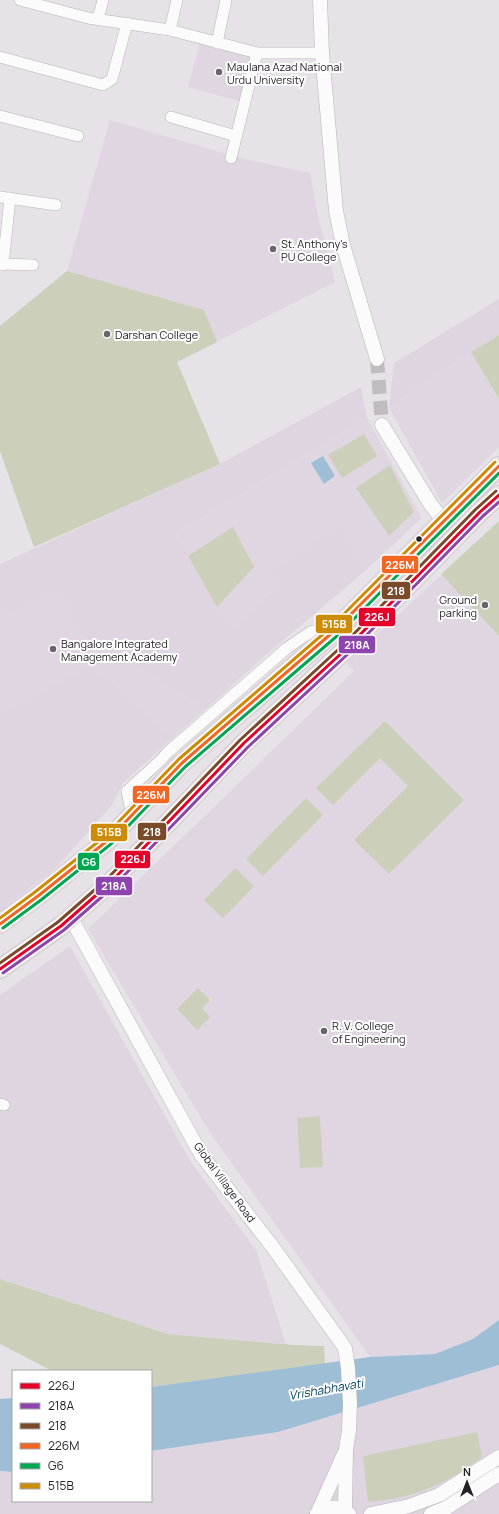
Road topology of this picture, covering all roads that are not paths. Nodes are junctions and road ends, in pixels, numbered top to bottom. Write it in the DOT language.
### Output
graph roads {
  1 [pos="20,0"];
  2 [pos="103,0"];
  3 [pos="177,0"];
  4 [pos="226,0"];
  5 [pos="320,0"];
  6 [pos="34,2"];
  7 [pos="98,19"];
  8 [pos="127,23"];
  9 [pos="170,30"];
  10 [pos="217,43"];
  11 [pos="322,52"];
  12 [pos="257,53"];
  13 [pos="0,57"];
  14 [pos="0,116"];
  15 [pos="171,117"];
  16 [pos="78,136"];
  17 [pos="236,136"];
  18 [pos="231,158"];
  19 [pos="5,197"];
  20 [pos="56,205"];
  21 [pos="1,264"];
  22 [pos="33,265"];
  23 [pos="377,359"];
  24 [pos="382,425"];
  25 [pos="499,466"];
  26 [pos="499,495"];
  27 [pos="444,521"];
  28 [pos="71,918"];
  29 [pos="0,924"];
  30 [pos="0,969"];
  31 [pos="346,1449"];
  32 [pos="499,1457"];
  33 [pos="499,1474"];
  34 [pos="347,1512"];
  35 [pos="317,1514"];
  36 [pos="371,1514"];
  37 [pos="431,1514"];
  1 -- 6 [label="street"];
  2 -- 7 [label="street"];
  3 -- 9 [label="street"];
  4 -- 10 [label="street"];
  5 -- 11 [label="street"];
  6 -- 7 [label="street"];
  7 -- 8 [label="street"];
  8 -- 9 [label="street"];
  8 -- 13 [label="street"];
  9 -- 10 [label="street"];
  10 -- 12 [label="street"];
  11 -- 12 [label="street"];
  11 -- 23 [label="street"];
  12 -- 17 [label="street"];
  14 -- 16 [label="street"];
  15 -- 17 [label="street"];
  17 -- 18 [label="street"];
  19 -- 20 [label="street"];
  19 -- 21 [label="street"];
  21 -- 22 [label="street"];
  24 -- 27 [label="street"];
  25 -- 27 [label="highway"];
  26 -- 28 [label="highway"];
  27 -- 29 [label="highway"];
  28 -- 30 [label="highway"];
  28 -- 31 [label="street, Global Village Road"];
  31 -- 34 [label="street, Global Village Road"];
  31 -- 35 [label="street, Global Village Road"];
  32 -- 36 [label="street"];
  33 -- 37 [label="street"];
  34 -- 35 [label="street, Global Village Road"];
}
